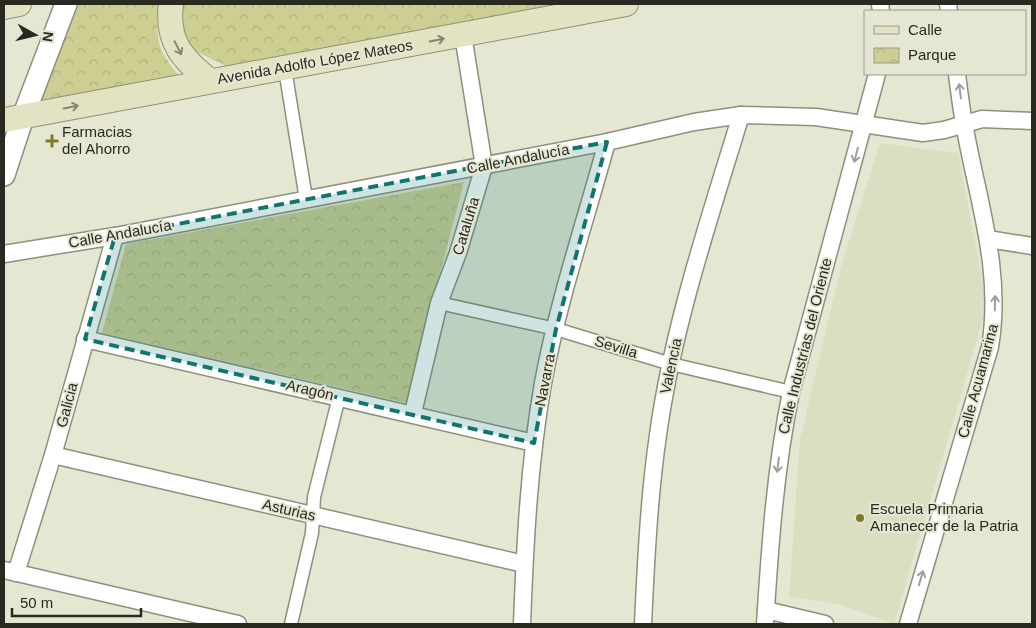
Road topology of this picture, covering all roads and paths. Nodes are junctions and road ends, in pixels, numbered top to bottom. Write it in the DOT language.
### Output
graph roads {
  1 [pos="19,4"];
  2 [pos="66,4"];
  3 [pos="170,4"];
  4 [pos="626,4"];
  5 [pos="4,7"];
  6 [pos="463,35"];
  7 [pos="285,69"];
  8 [pos="877,75"];
  9 [pos="957,75"];
  10 [pos="210,81"];
  11 [pos="741,115"];
  12 [pos="13,118"];
  13 [pos="1032,122"];
  14 [pos="864,123"];
  15 [pos="964,124"];
  16 [pos="607,142"];
  17 [pos="484,166"];
  18 [pos="4,175"];
  19 [pos="306,199"];
  20 [pos="115,236"];
  21 [pos="988,240"];
  22 [pos="1032,246"];
  23 [pos="4,254"];
  24 [pos="439,304"];
  25 [pos="556,329"];
  26 [pos="85,339"];
  27 [pos="671,364"];
  28 [pos="792,392"];
  29 [pos="339,397"];
  30 [pos="413,414"];
  31 [pos="534,443"];
  32 [pos="53,455"];
  33 [pos="314,516"];
  34 [pos="524,564"];
  35 [pos="10,572"];
  36 [pos="765,617"];
  37 [pos="238,624"];
  38 [pos="291,624"];
  39 [pos="522,624"];
  40 [pos="643,624"];
  41 [pos="824,624"];
  42 [pos="908,624"];
  1 -- 5 [label="main road"];
  2 -- 12 [label="street"];
  3 -- 10 [label="main road, one-way"];
  4 -- 6 [label="main road, Avenida Adolfo López Mateos"];
  7 -- 6 [label="main road, Avenida Adolfo López Mateos, one-way"];
  6 -- 17 [label="street, Cataluña"];
  7 -- 10 [label="main road, Avenida Adolfo López Mateos"];
  7 -- 19 [label="street"];
  8 -- 14 [label="street, Calle Industrias del Oriente"];
  15 -- 9 [label="street, Calle Acuamarina, one-way"];
  12 -- 10 [label="main road, Avenida Adolfo López Mateos, one-way"];
  11 -- 14 [label="street, Calle Andalucía"];
  11 -- 16 [label="street, Calle Andalucía"];
  11 -- 27 [label="street, Valencia"];
  12 -- 18 [label="street"];
  13 -- 15 [label="street, Calle Andalucía"];
  14 -- 15 [label="street, Calle Andalucía"];
  14 -- 28 [label="street, Calle Industrias del Oriente, one-way"];
  15 -- 21 [label="street, Calle Acuamarina"];
  16 -- 17 [label="street, Calle Andalucía"];
  16 -- 25 [label="street, Navarra"];
  17 -- 19 [label="street, Calle Andalucía"];
  17 -- 24 [label="street, Cataluña"];
  19 -- 20 [label="street, Calle Andalucía"];
  20 -- 23 [label="street, Calle Andalucía"];
  20 -- 26 [label="street, Galicia"];
  21 -- 22 [label="street"];
  42 -- 21 [label="street, Calle Acuamarina, one-way"];
  24 -- 25 [label="street, Sevilla"];
  24 -- 30 [label="street, Cataluña"];
  25 -- 27 [label="street, Sevilla"];
  25 -- 31 [label="street, Navarra"];
  26 -- 29 [label="street, Aragón"];
  26 -- 32 [label="street, Galicia"];
  27 -- 28 [label="street, Sevilla"];
  27 -- 40 [label="street, Valencia"];
  28 -- 36 [label="street, Calle Industrias del Oriente, one-way"];
  29 -- 30 [label="street, Aragón"];
  29 -- 33 [label="street"];
  30 -- 31 [label="street, Aragón"];
  31 -- 34 [label="street, Navarra"];
  32 -- 33 [label="street, Asturias"];
  32 -- 35 [label="street, Galicia"];
  33 -- 34 [label="street, Asturias"];
  33 -- 38 [label="street"];
  34 -- 39 [label="street, Navarra"];
  35 -- 37 [label="street"];
  36 -- 41 [label="street"];
}
